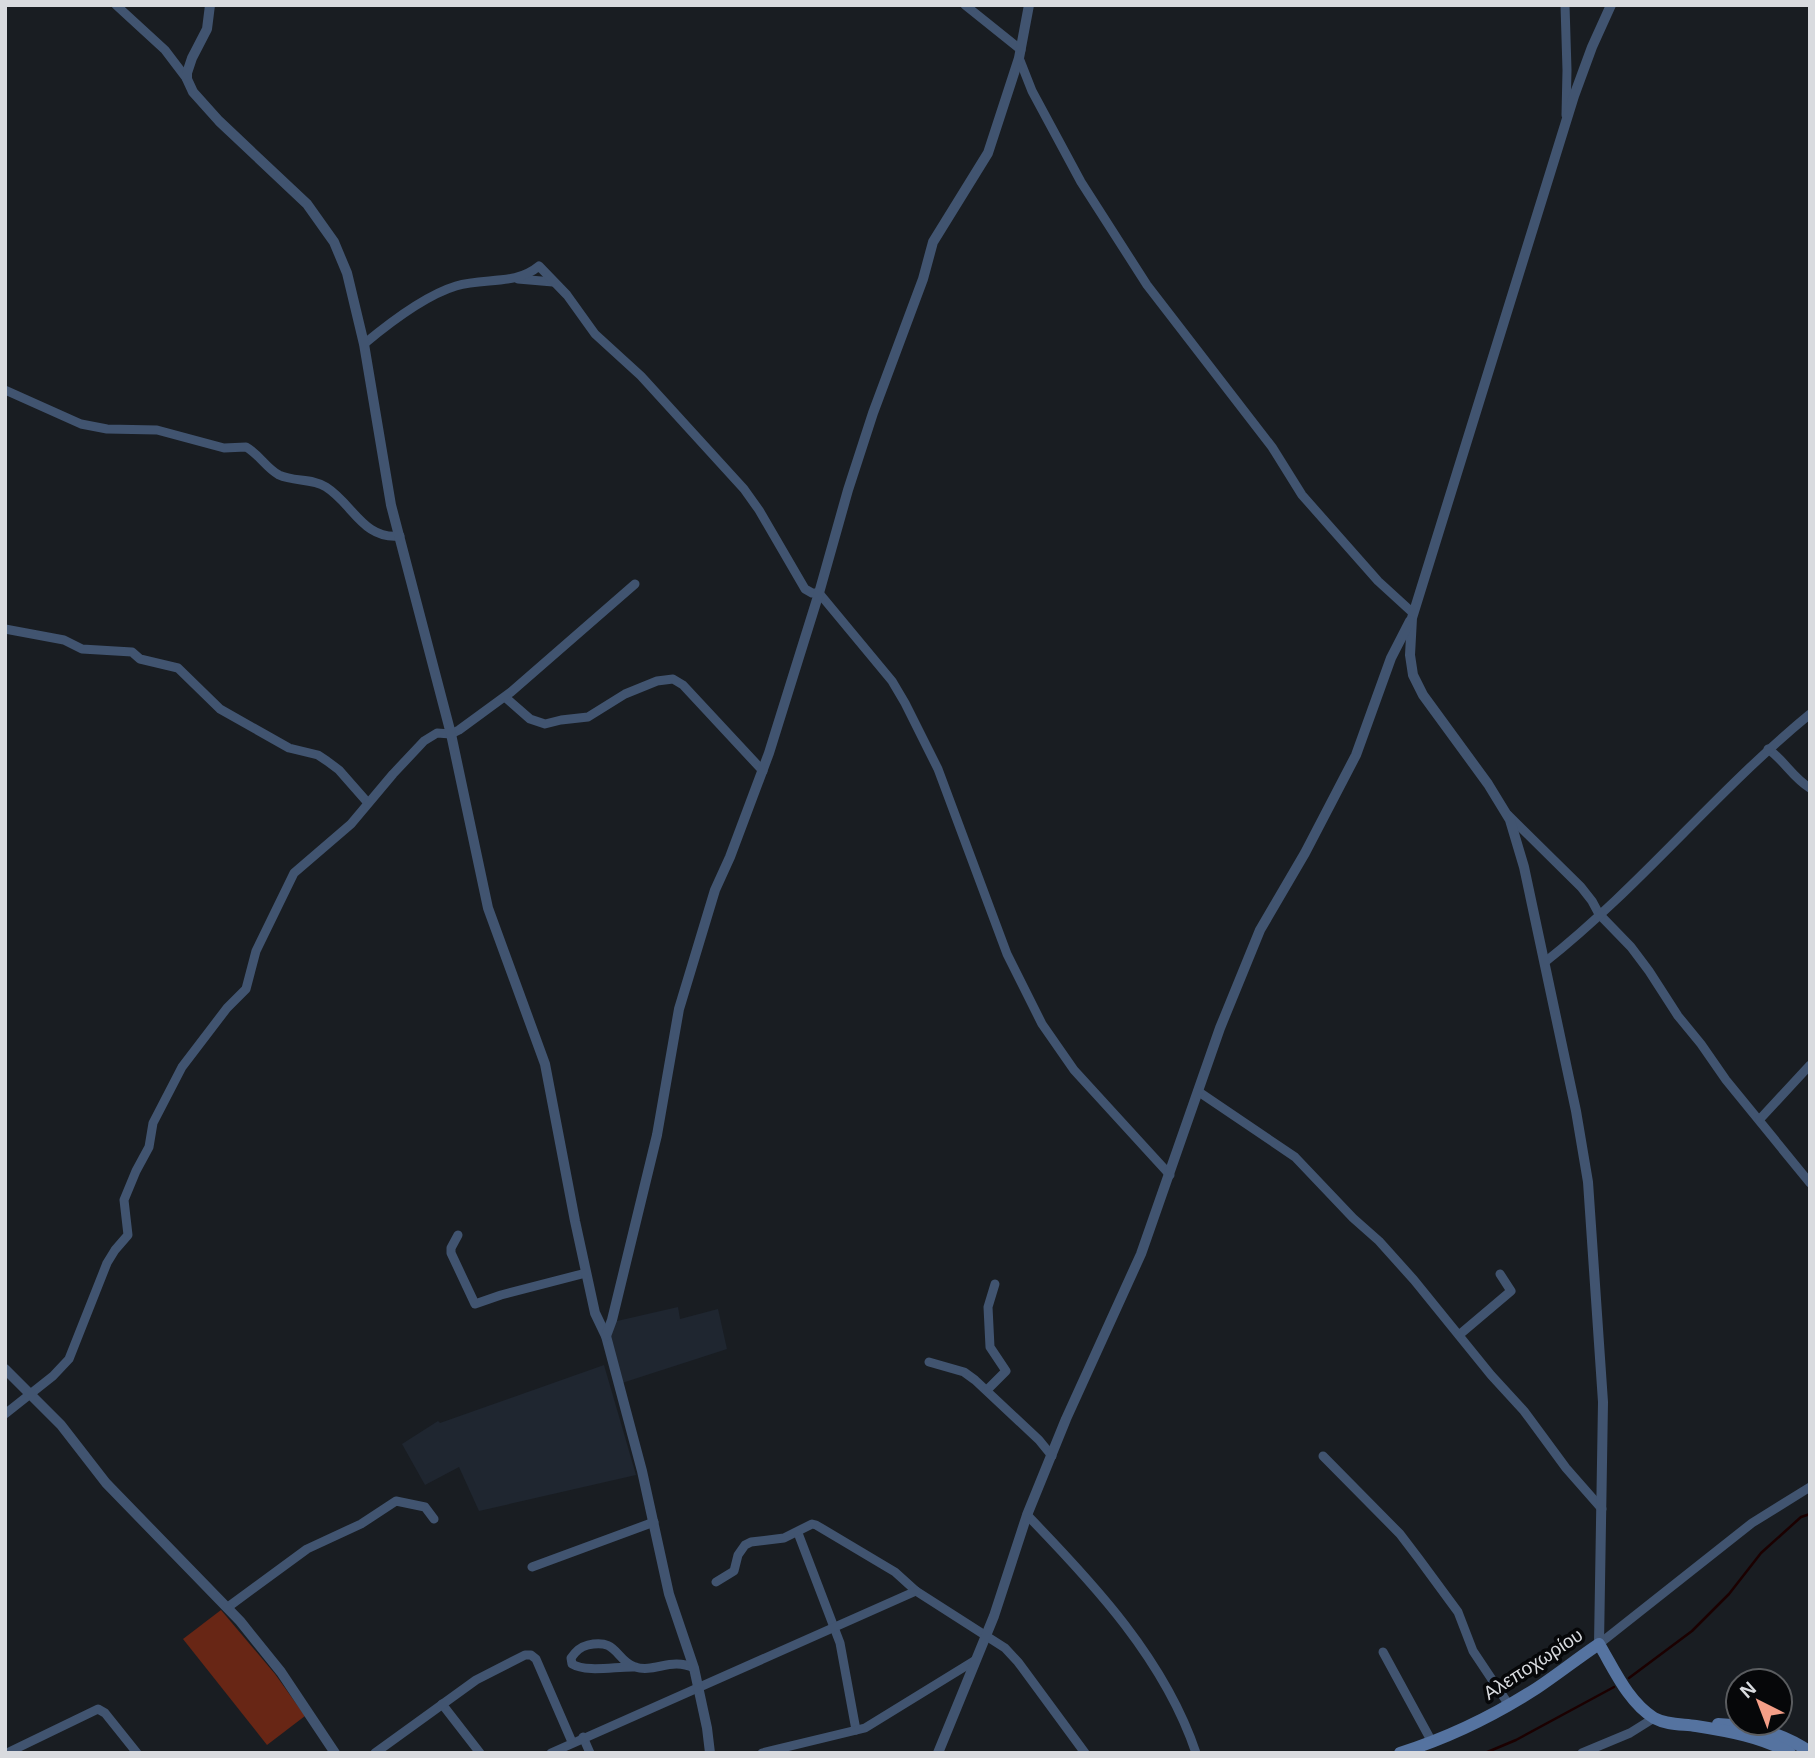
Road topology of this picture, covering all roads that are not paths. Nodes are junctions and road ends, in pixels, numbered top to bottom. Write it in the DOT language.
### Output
graph roads {
  1 [pos="116,5"];
  2 [pos="210,5"];
  3 [pos="965,5"];
  4 [pos="1029,5"];
  5 [pos="1565,5"];
  6 [pos="1611,5"];
  7 [pos="1020,54"];
  8 [pos="187,79"];
  9 [pos="1566,121"];
  10 [pos="517,279"];
  11 [pos="556,284"];
  12 [pos="364,344"];
  13 [pos="5,390"];
  14 [pos="400,536"];
  15 [pos="635,584"];
  16 [pos="820,593"];
  17 [pos="1412,616"];
  18 [pos="5,629"];
  19 [pos="505,697"];
  20 [pos="1810,714"];
  21 [pos="451,734"];
  22 [pos="1768,749"];
  23 [pos="762,771"];
  24 [pos="1810,789"];
  25 [pos="368,803"];
  26 [pos="1507,814"];
  27 [pos="1599,914"];
  28 [pos="1545,962"];
  29 [pos="1810,1065"];
  30 [pos="1199,1092"];
  31 [pos="1760,1118"];
  32 [pos="1170,1175"];
  33 [pos="1810,1183"];
  34 [pos="458,1235"];
  35 [pos="586,1273"];
  36 [pos="1500,1273"];
  37 [pos="995,1284"];
  38 [pos="1459,1335"];
  39 [pos="606,1336"];
  40 [pos="929,1362"];
  41 [pos="5,1369"];
  42 [pos="987,1390"];
  43 [pos="29,1395"];
  44 [pos="5,1414"];
  45 [pos="1052,1456"];
  46 [pos="1323,1456"];
  47 [pos="1810,1487"];
  48 [pos="1602,1509"];
  49 [pos="1027,1515"];
  50 [pos="434,1519"];
  51 [pos="654,1522"];
  52 [pos="798,1533"];
  53 [pos="532,1567"];
  54 [pos="716,1582"];
  55 [pos="916,1591"];
  56 [pos="228,1607"];
  57 [pos="834,1627"];
  58 [pos="985,1635"];
  59 [pos="1599,1644"];
  60 [pos="1383,1653"];
  61 [pos="974,1661"];
  62 [pos="636,1667"];
  63 [pos="694,1668"];
  64 [pos="697,1689"];
  65 [pos="442,1704"];
  66 [pos="1509,1705"];
  67 [pos="1654,1718"];
  68 [pos="1697,1726"];
  69 [pos="856,1730"];
  70 [pos="583,1737"];
  71 [pos="572,1742"];
  72 [pos="1432,1742"];
  73 [pos="1810,1752"];
  74 [pos="7,1753"];
  75 [pos="137,1753"];
  76 [pos="335,1753"];
  77 [pos="376,1753"];
  78 [pos="480,1753"];
  79 [pos="551,1753"];
  80 [pos="590,1753"];
  81 [pos="710,1753"];
  82 [pos="762,1753"];
  83 [pos="937,1753"];
  84 [pos="1085,1753"];
  85 [pos="1196,1753"];
  86 [pos="1400,1753"];
  87 [pos="1582,1753"];
  88 [pos="1790,1753"];
  1 -- 8 [label="street"];
  2 -- 8 [label="street"];
  3 -- 7 [label="street"];
  4 -- 7 [label="street"];
  5 -- 9 [label="street"];
  6 -- 9 [label="street"];
  7 -- 16 [label="street"];
  7 -- 17 [label="street"];
  8 -- 12 [label="street"];
  9 -- 17 [label="street"];
  10 -- 11 [label="street"];
  10 -- 11 [label="street"];
  10 -- 12 [label="street"];
  11 -- 16 [label="street"];
  12 -- 14 [label="street"];
  13 -- 14 [label="street"];
  14 -- 21 [label="street"];
  15 -- 19 [label="street"];
  16 -- 23 [label="street"];
  16 -- 32 [label="street"];
  17 -- 26 [label="street"];
  17 -- 30 [label="street"];
  18 -- 25 [label="street"];
  19 -- 21 [label="street"];
  19 -- 23 [label="street"];
  20 -- 22 [label="street"];
  21 -- 25 [label="street"];
  21 -- 35 [label="street"];
  22 -- 24 [label="street"];
  22 -- 27 [label="street"];
  23 -- 39 [label="street"];
  25 -- 43 [label="street"];
  26 -- 27 [label="street"];
  26 -- 28 [label="street"];
  27 -- 28 [label="street"];
  27 -- 31 [label="street"];
  28 -- 48 [label="street"];
  29 -- 31 [label="street"];
  30 -- 32 [label="street"];
  30 -- 38 [label="street"];
  31 -- 33 [label="street"];
  32 -- 45 [label="street"];
  34 -- 35 [label="street"];
  35 -- 39 [label="street"];
  36 -- 38 [label="street"];
  37 -- 42 [label="street"];
  38 -- 48 [label="street"];
  39 -- 51 [label="street"];
  40 -- 42 [label="street"];
  41 -- 43 [label="street"];
  42 -- 45 [label="street"];
  43 -- 44 [label="street"];
  43 -- 56 [label="street"];
  45 -- 49 [label="street"];
  46 -- 66 [label="street"];
  47 -- 59 [label="street"];
  48 -- 59 [label="street"];
  49 -- 58 [label="street"];
  49 -- 85 [label="street"];
  50 -- 56 [label="street"];
  51 -- 53 [label="street"];
  51 -- 63 [label="street"];
  52 -- 54 [label="street"];
  52 -- 55 [label="street"];
  52 -- 57 [label="street"];
  55 -- 57 [label="street"];
  55 -- 58 [label="street"];
  56 -- 76 [label="street"];
  57 -- 64 [label="street"];
  57 -- 69 [label="street"];
  58 -- 61 [label="street"];
  58 -- 84 [label="street"];
  59 -- 66 [label="main road, Αλεποχωρίου"];
  59 -- 67 [label="main road, Αλεποχωρίου"];
  60 -- 72 [label="street"];
  61 -- 69 [label="street"];
  61 -- 83 [label="street"];
  62 -- 62 [label="street"];
  62 -- 63 [label="street"];
  63 -- 64 [label="street"];
  64 -- 70 [label="street"];
  64 -- 81 [label="street"];
  65 -- 71 [label="street"];
  65 -- 77 [label="street"];
  65 -- 78 [label="street"];
  66 -- 72 [label="main road, Αλεποχωρίου"];
  67 -- 68 [label="main road"];
  67 -- 87 [label="street"];
  68 -- 73 [label="main road"];
  68 -- 88 [label="main road"];
  69 -- 82 [label="street"];
  70 -- 71 [label="street"];
  70 -- 80 [label="street"];
  71 -- 79 [label="street"];
  72 -- 86 [label="main road, Αλεποχωρίου"];
  74 -- 75 [label="street"];
}
